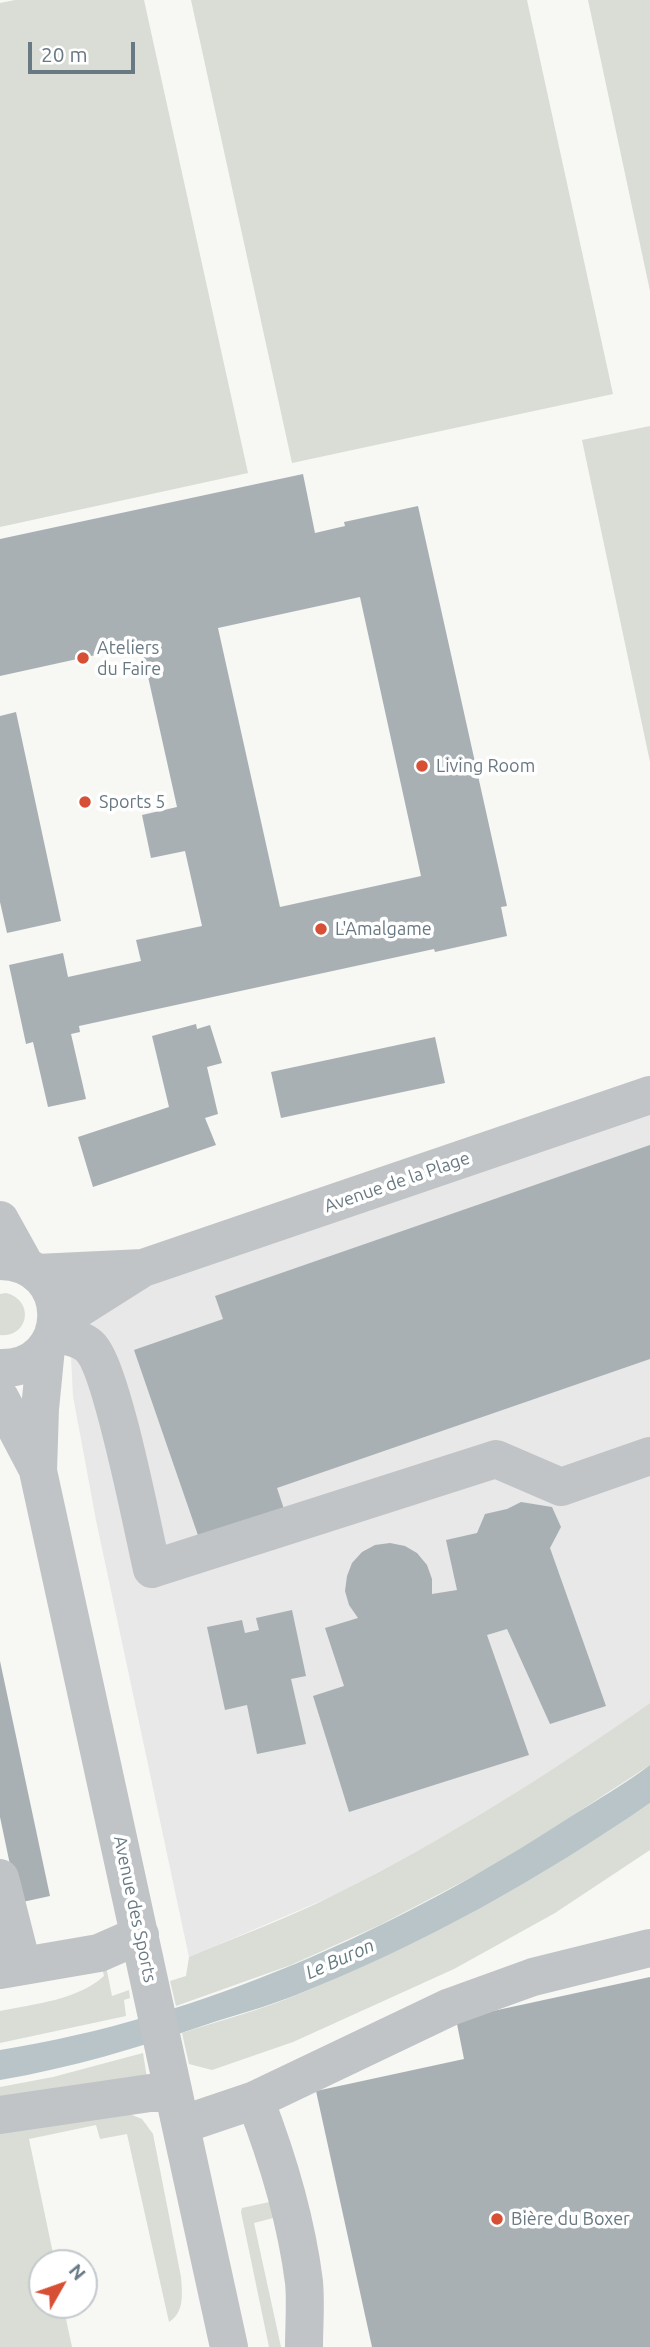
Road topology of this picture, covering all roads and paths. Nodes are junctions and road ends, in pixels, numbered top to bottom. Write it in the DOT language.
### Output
graph roads {
  1 [pos="650,1095"];
  2 [pos="0,1220"];
  3 [pos="21,1266"];
  4 [pos="143,1268"];
  5 [pos="52,1335"];
  6 [pos="0,1368"];
  7 [pos="0,1398"];
  8 [pos="650,1456"];
  9 [pos="38,1471"];
  10 [pos="0,1878"];
  11 [pos="140,1935"];
  12 [pos="650,1948"];
  13 [pos="11,1968"];
  14 [pos="174,2096"];
  15 [pos="255,2100"];
  16 [pos="0,2115"];
  17 [pos="229,2347"];
  18 [pos="304,2347"];
  1 -- 4 [label="street, Avenue de la Plage"];
  2 -- 3 [label="street"];
  3 -- 4 [label="street, Avenue de la Plage"];
  3 -- 5 [label="street, Avenue des Sports"];
  4 -- 5 [label="street, Avenue de la Plage"];
  5 -- 6 [label="street, Avenue de la Plage"];
  5 -- 8 [label="street"];
  5 -- 9 [label="street, Avenue des Sports"];
  7 -- 9 [label="street, Avenue des Sports"];
  9 -- 11 [label="street, Avenue des Sports"];
  10 -- 13 [label="street"];
  11 -- 13 [label="street"];
  11 -- 14 [label="street, Avenue des Sports"];
  12 -- 15 [label="street"];
  14 -- 15 [label="street"];
  14 -- 16 [label="street"];
  14 -- 17 [label="street, Avenue des Sports"];
  15 -- 18 [label="street"];
}
